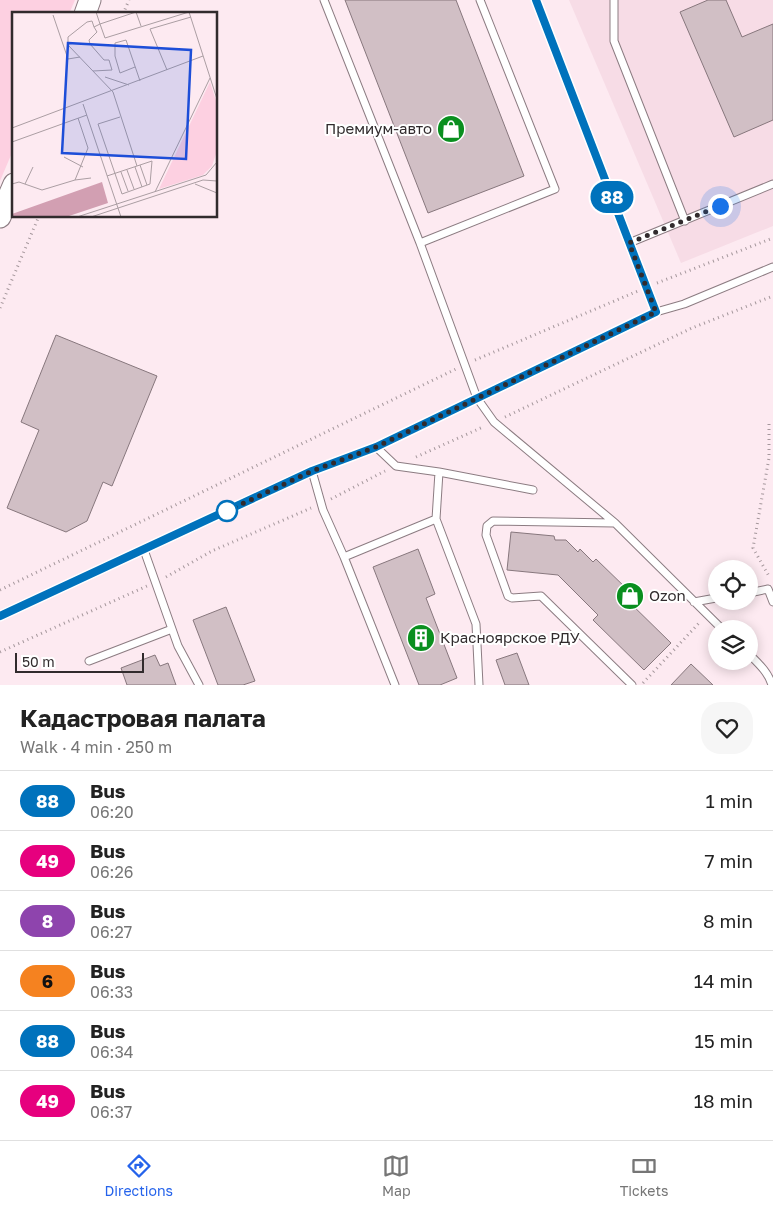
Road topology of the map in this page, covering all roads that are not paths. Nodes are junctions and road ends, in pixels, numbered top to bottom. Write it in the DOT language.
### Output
graph roads {
  1 [pos="90,0"];
  2 [pos="324,0"];
  3 [pos="480,0"];
  4 [pos="536,0"];
  5 [pos="614,0"];
  6 [pos="86,12"];
  7 [pos="773,184"];
  8 [pos="12,189"];
  9 [pos="0,217"];
  10 [pos="684,221"];
  11 [pos="420,243"];
  12 [pos="629,243"];
  13 [pos="773,266"];
  14 [pos="656,312"];
  15 [pos="477,398"];
  16 [pos="376,447"];
  17 [pos="312,471"];
  18 [pos="439,472"];
  19 [pos="533,490"];
  20 [pos="436,520"];
  21 [pos="615,523"];
  22 [pos="144,550"];
  23 [pos="344,557"];
  24 [pos="758,591"];
  25 [pos="708,599"];
  26 [pos="694,602"];
  27 [pos="773,602"];
  28 [pos="0,616"];
  29 [pos="713,620"];
  30 [pos="172,629"];
  31 [pos="89,661"];
  32 [pos="758,663"];
  33 [pos="199,685"];
  34 [pos="395,685"];
  35 [pos="479,685"];
  36 [pos="632,685"];
  37 [pos="772,685"];
  1 -- 6 [label="main road"];
  2 -- 11 [label="lane"];
  3 -- 11 [label="lane"];
  4 -- 12 [label="lane"];
  5 -- 10 [label="lane"];
  7 -- 10 [label="lane"];
  8 -- 9 [label="main road"];
  10 -- 12 [label="lane"];
  11 -- 15 [label="lane"];
  12 -- 14 [label="lane"];
  13 -- 14 [label="lane"];
  14 -- 15 [label="lane"];
  15 -- 16 [label="lane"];
  15 -- 21 [label="lane"];
  16 -- 17 [label="lane"];
  16 -- 18 [label="lane"];
  17 -- 22 [label="lane"];
  17 -- 23 [label="lane"];
  18 -- 19 [label="lane"];
  18 -- 20 [label="lane"];
  20 -- 23 [label="lane"];
  20 -- 35 [label="lane"];
  21 -- 26 [label="lane"];
  21 -- 36 [label="lane"];
  22 -- 28 [label="lane"];
  22 -- 30 [label="lane"];
  23 -- 34 [label="lane"];
  24 -- 27 [label="lane"];
  25 -- 26 [label="lane"];
  26 -- 29 [label="lane"];
  30 -- 31 [label="lane"];
  30 -- 33 [label="lane"];
  32 -- 37 [label="lane"];
}
